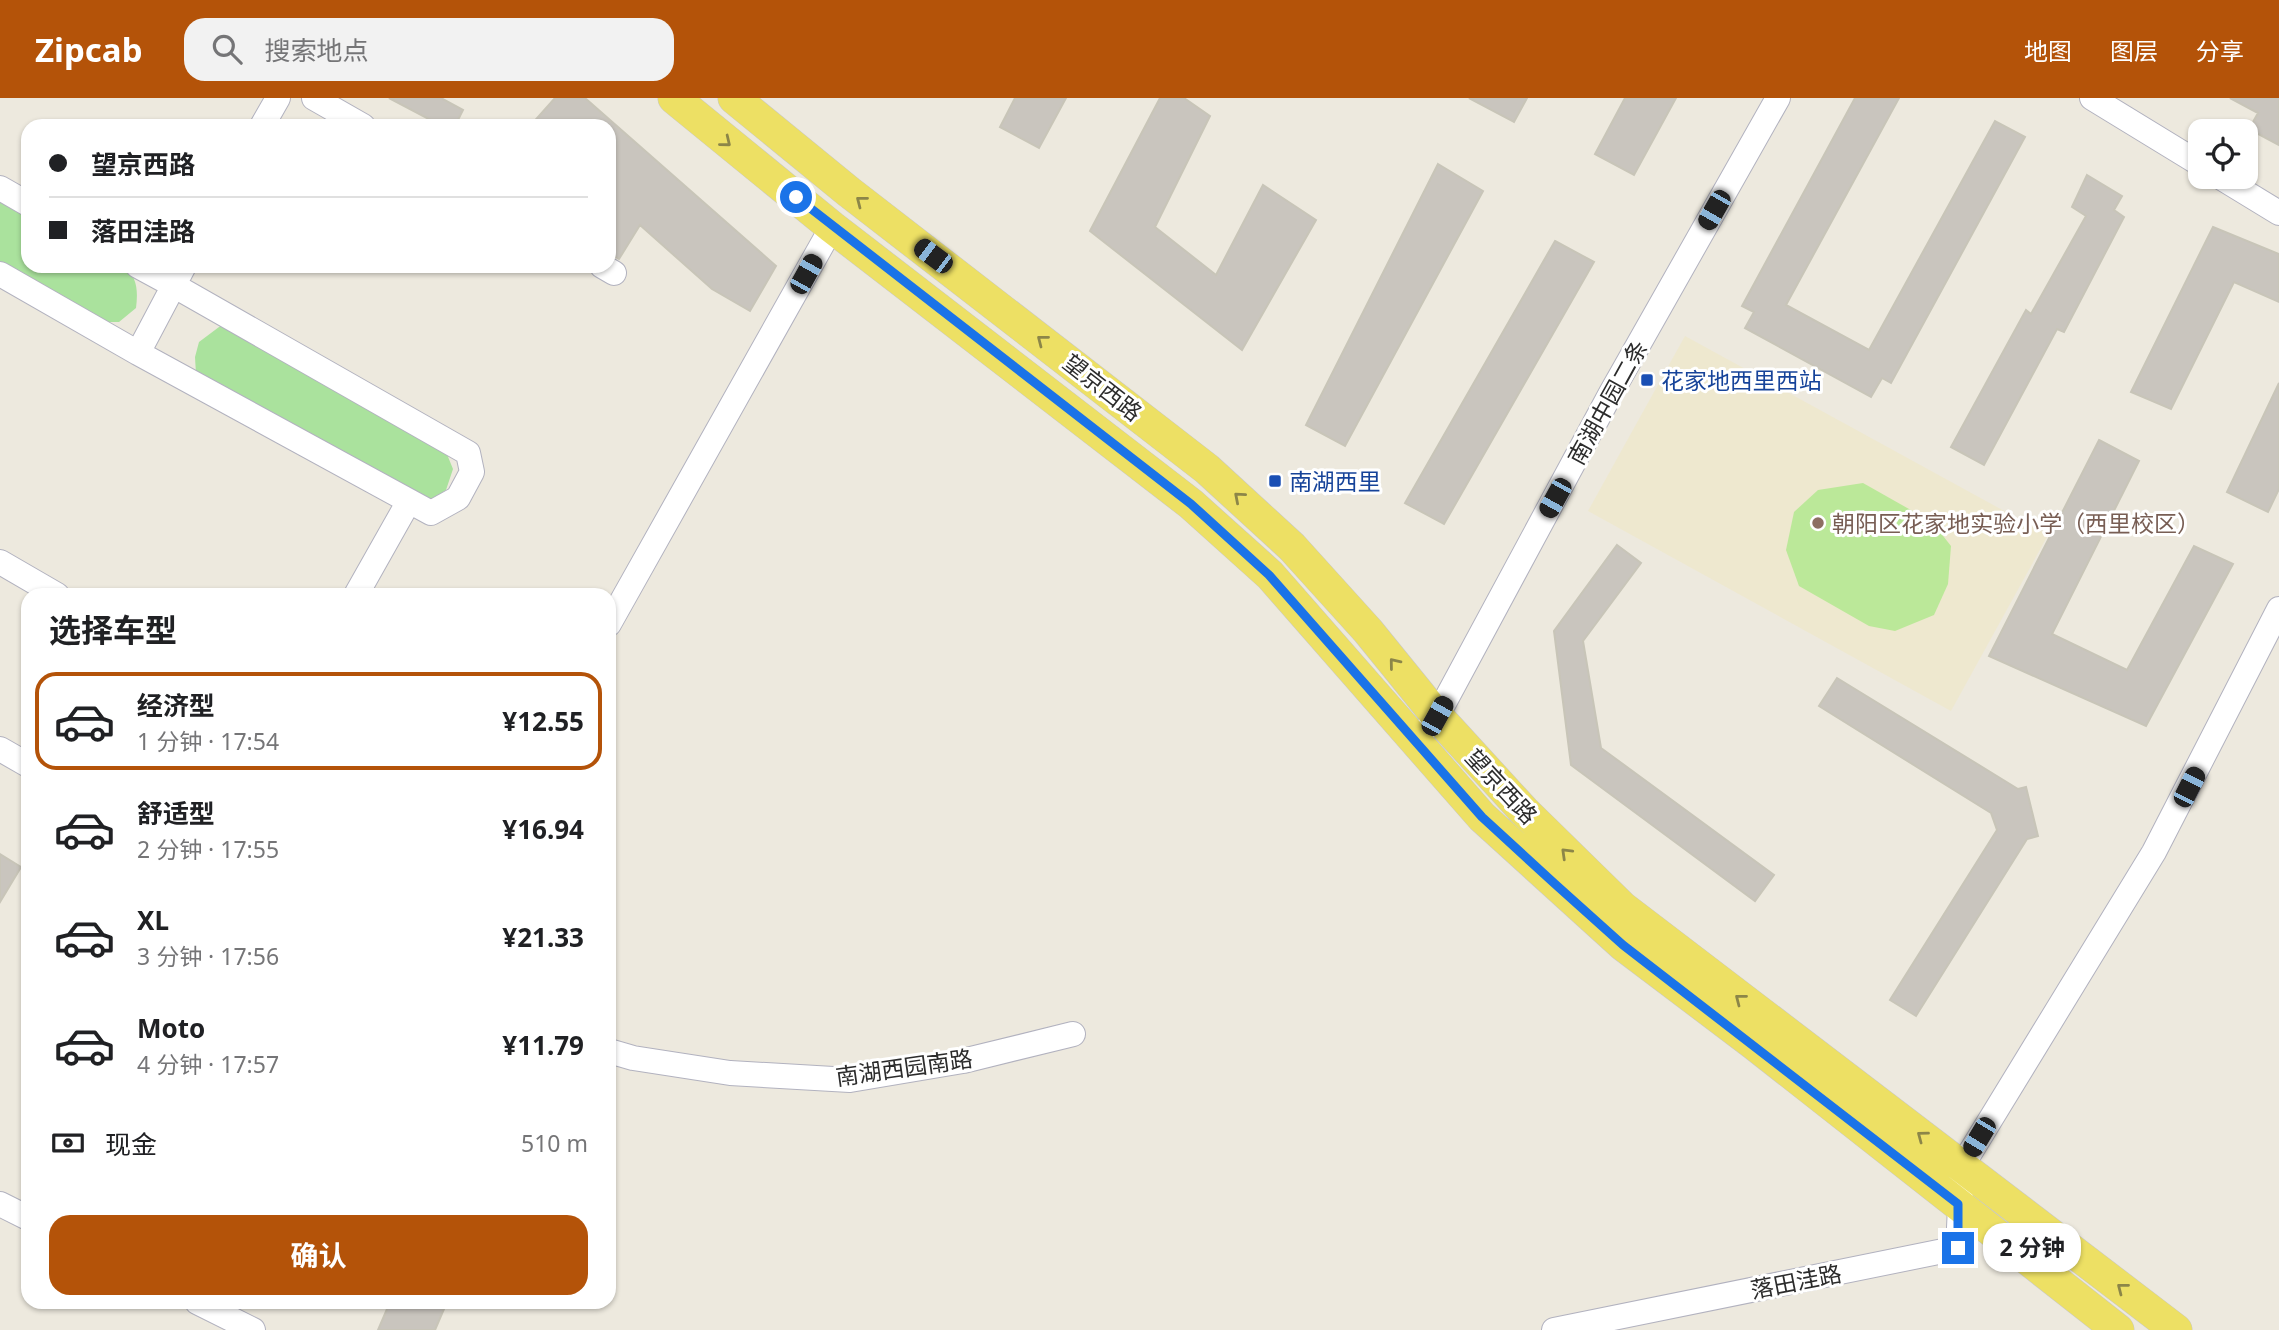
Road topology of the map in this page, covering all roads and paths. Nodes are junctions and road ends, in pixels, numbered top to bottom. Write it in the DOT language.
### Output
graph roads {
  1 [pos="278,98"];
  2 [pos="314,98"];
  3 [pos="674,98"];
  4 [pos="734,98"];
  5 [pos="1778,98"];
  6 [pos="2092,98"];
  7 [pos="266,119"];
  8 [pos="351,119"];
  9 [pos="2188,157"];
  10 [pos="0,188"];
  11 [pos="2240,189"];
  12 [pos="21,200"];
  13 [pos="2279,213"];
  14 [pos="832,227"];
  15 [pos="0,274"];
  16 [pos="178,276"];
  17 [pos="138,353"];
  18 [pos="409,501"];
  19 [pos="0,562"];
  20 [pos="45,588"];
  21 [pos="360,588"];
  22 [pos="2279,609"];
  23 [pos="616,612"];
  24 [pos="1437,716"];
  25 [pos="1415,741"];
  26 [pos="0,749"];
  27 [pos="21,761"];
  28 [pos="1073,1034"];
  29 [pos="616,1053"];
  30 [pos="1962,1166"];
  31 [pos="0,1204"];
  32 [pos="1958,1204"];
  33 [pos="21,1214"];
  34 [pos="211,1309"];
  35 [pos="253,1330"];
  36 [pos="1554,1330"];
  37 [pos="2118,1330"];
  38 [pos="2176,1330"];
  1 -- 7 [label="street"];
  2 -- 8 [label="street"];
  3 -- 14 [label="main road, 望京西路, one-way"];
  24 -- 4 [label="main road, 望京西路, one-way"];
  5 -- 24 [label="street, 南湖中园二条"];
  6 -- 9 [label="street"];
  10 -- 12 [label="street"];
  11 -- 13 [label="street"];
  14 -- 23 [label="street"];
  14 -- 25 [label="main road, 望京西路"];
  15 -- 17 [label="street"];
  16 -- 17 [label="street"];
  16 -- 18 [label="street"];
  17 -- 18 [label="street"];
  18 -- 21 [label="street"];
  19 -- 20 [label="street"];
  22 -- 30 [label="street"];
  24 -- 25 [label="street, 南湖中园二条"];
  30 -- 24 [label="main road, 望京西路, one-way"];
  25 -- 32 [label="main road, 望京西路"];
  26 -- 27 [label="street"];
  28 -- 29 [label="street, 南湖西园南路"];
  30 -- 32 [label="street, 落田洼路"];
  38 -- 30 [label="main road, 望京西路, one-way"];
  31 -- 33 [label="street"];
  32 -- 36 [label="street, 落田洼路"];
  32 -- 37 [label="main road, 望京西路"];
  34 -- 35 [label="street"];
}
